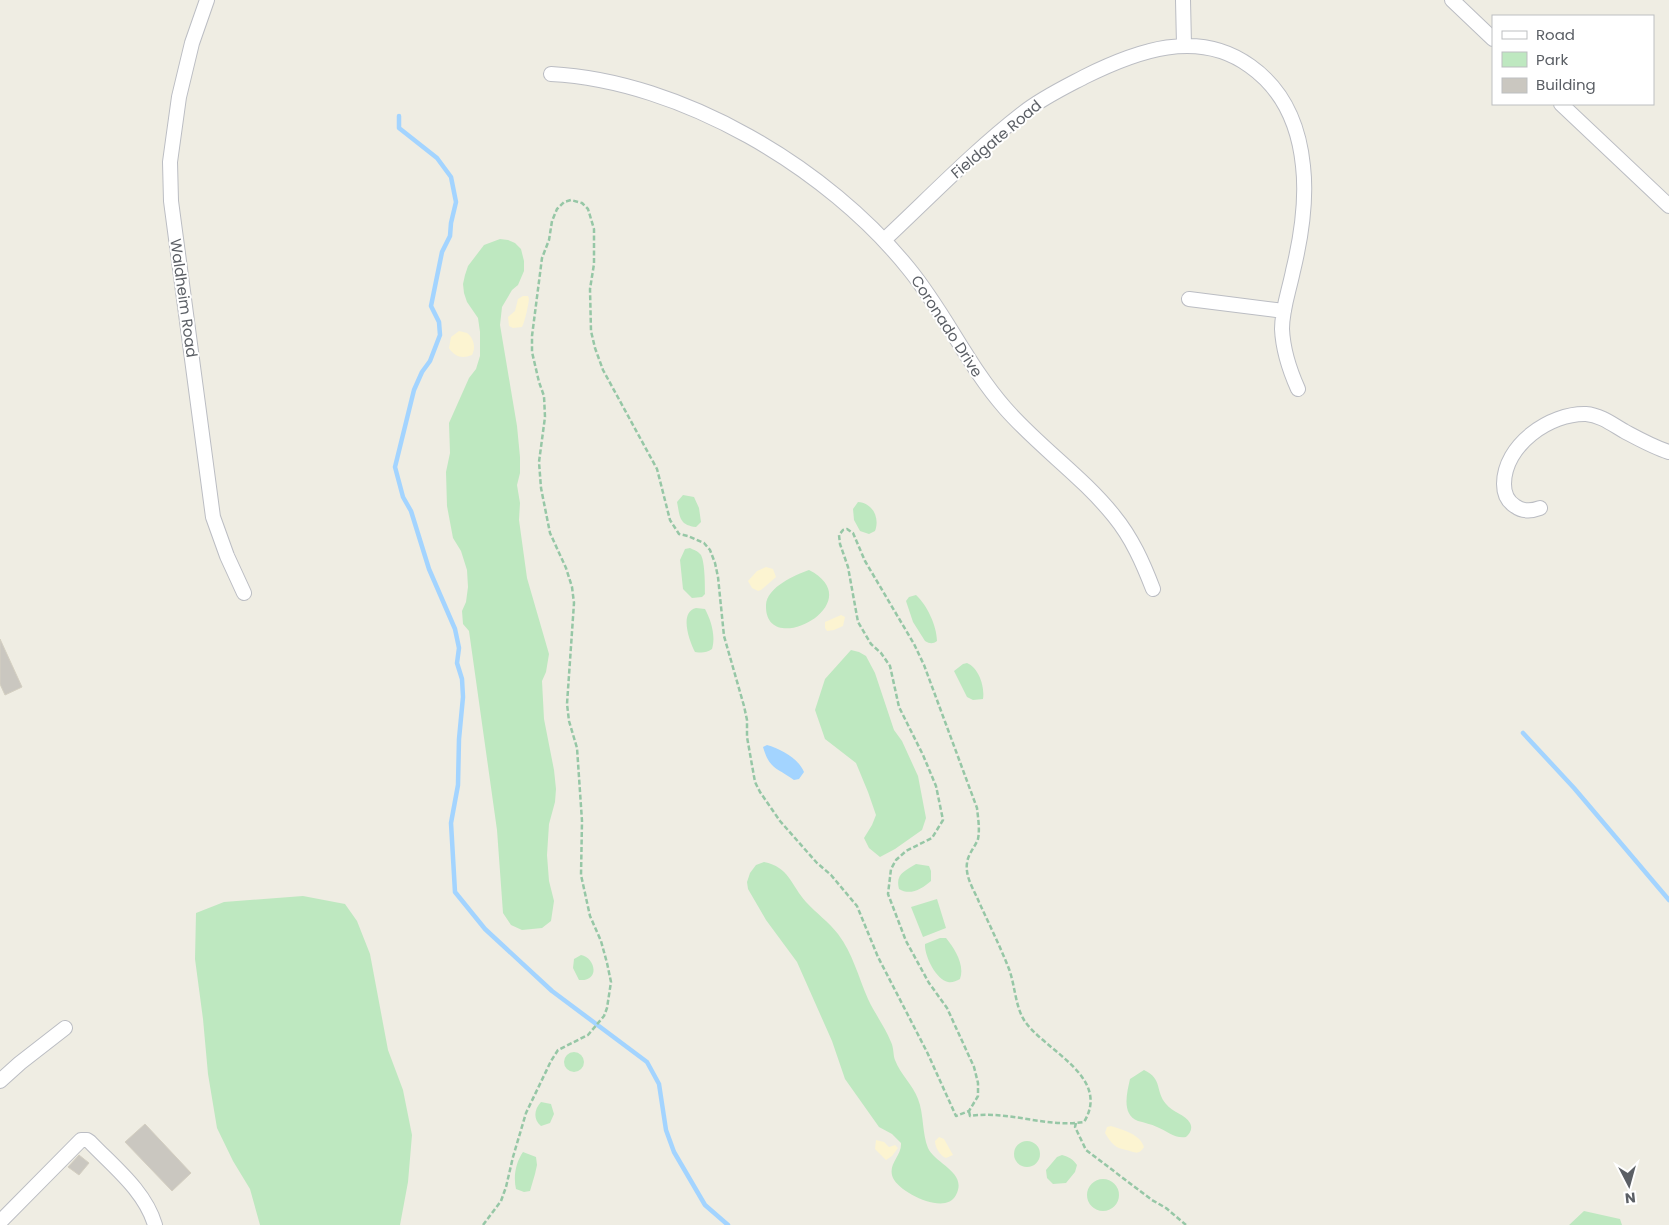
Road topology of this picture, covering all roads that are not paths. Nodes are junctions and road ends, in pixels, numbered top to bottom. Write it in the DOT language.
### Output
graph roads {
  1 [pos="207,0"];
  2 [pos="1183,0"];
  3 [pos="1452,0"];
  4 [pos="1492,38"];
  5 [pos="1184,45"];
  6 [pos="551,74"];
  7 [pos="1562,105"];
  8 [pos="1669,206"];
  9 [pos="884,240"];
  10 [pos="1189,299"];
  11 [pos="1284,311"];
  12 [pos="1298,389"];
  13 [pos="1669,452"];
  14 [pos="1540,508"];
  15 [pos="1153,589"];
  16 [pos="244,593"];
  17 [pos="65,1028"];
  18 [pos="0,1082"];
  19 [pos="0,1222"];
  20 [pos="155,1225"];
  1 -- 16 [label="street, Waldheim Road"];
  2 -- 5 [label="street"];
  3 -- 4 [label="street"];
  5 -- 9 [label="street, Fieldgate Road"];
  5 -- 11 [label="street, Fieldgate Road"];
  6 -- 9 [label="street, Coronado Drive"];
  7 -- 8 [label="street"];
  9 -- 15 [label="street, Coronado Drive"];
  10 -- 11 [label="street"];
  11 -- 12 [label="street, Fieldgate Road"];
  13 -- 14 [label="street"];
  17 -- 18 [label="street"];
  19 -- 20 [label="street"];
}
